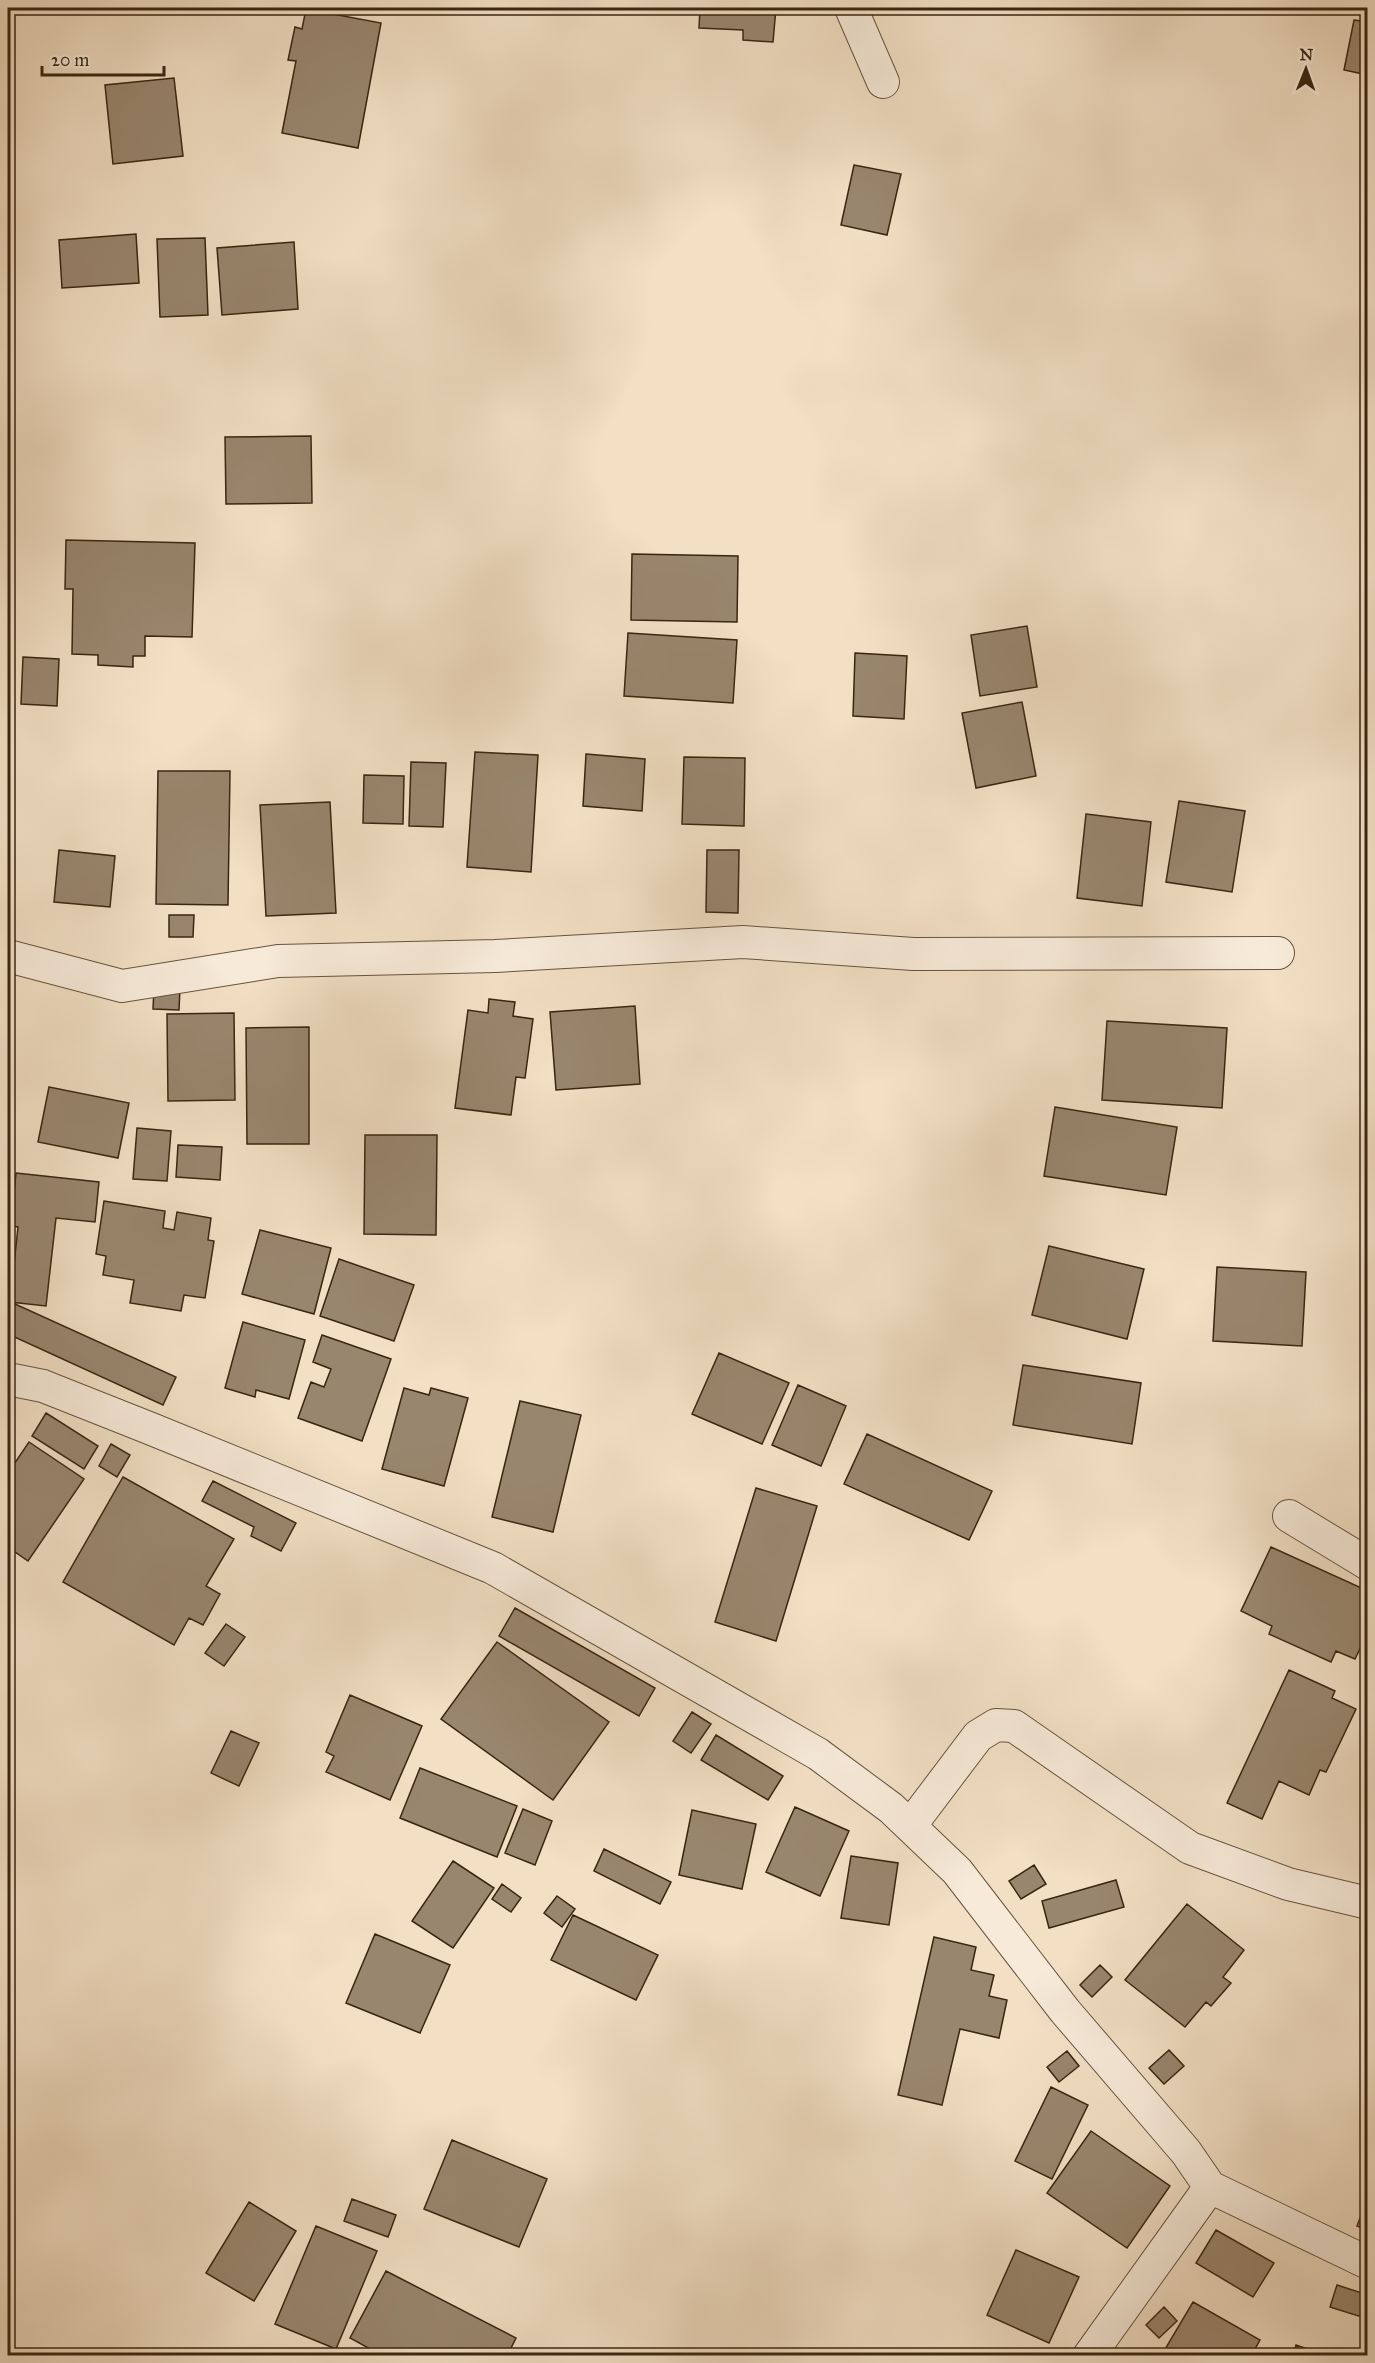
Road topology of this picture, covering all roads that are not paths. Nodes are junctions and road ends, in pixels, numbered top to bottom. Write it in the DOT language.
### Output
graph roads {
  1 [pos="851,8"];
  2 [pos="883,82"];
  3 [pos="1278,953"];
  4 [pos="8,956"];
  5 [pos="8,1378"];
  6 [pos="1289,1516"];
  7 [pos="1368,1563"];
  8 [pos="910,1826"];
  9 [pos="1368,1903"];
  10 [pos="1210,2187"];
  11 [pos="1368,2263"];
  12 [pos="1089,2355"];
  1 -- 2 [label="street"];
  3 -- 4 [label="street"];
  5 -- 8 [label="street"];
  6 -- 7 [label="street"];
  8 -- 9 [label="street"];
  8 -- 10 [label="street"];
  10 -- 11 [label="street"];
  10 -- 12 [label="street"];
}
